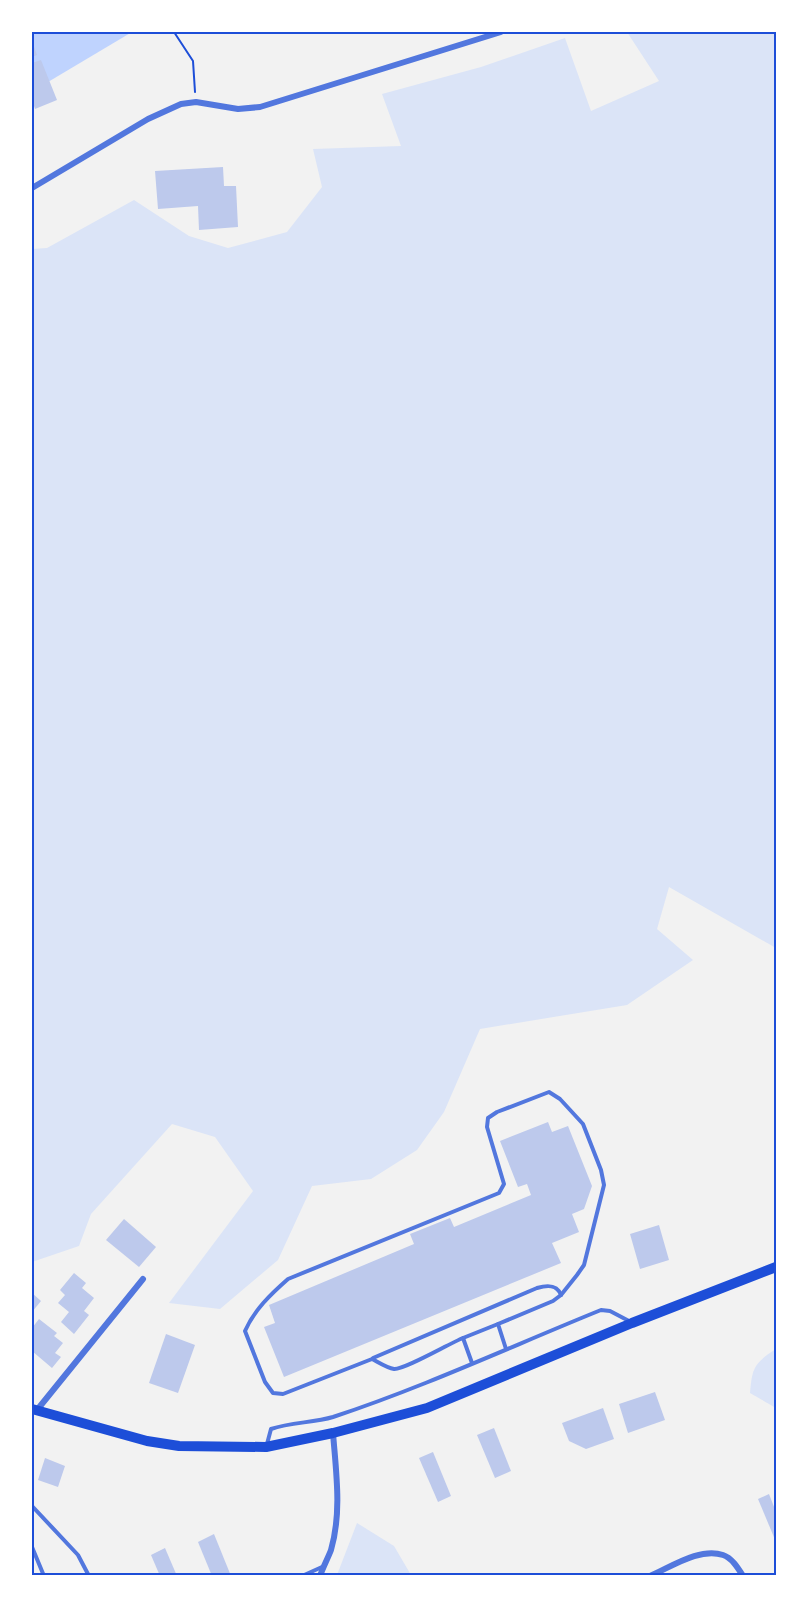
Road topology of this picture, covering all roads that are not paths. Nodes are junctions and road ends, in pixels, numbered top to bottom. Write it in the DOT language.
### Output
graph roads {
  1 [pos="501,32"];
  2 [pos="32,188"];
  3 [pos="777,1268"];
  4 [pos="143,1278"];
  5 [pos="561,1295"];
  6 [pos="632,1323"];
  7 [pos="498,1324"];
  8 [pos="463,1338"];
  9 [pos="506,1349"];
  10 [pos="372,1359"];
  11 [pos="472,1363"];
  12 [pos="34,1410"];
  13 [pos="333,1433"];
  14 [pos="266,1447"];
  15 [pos="32,1506"];
  16 [pos="32,1547"];
  17 [pos="323,1567"];
  18 [pos="44,1575"];
  19 [pos="89,1575"];
  20 [pos="302,1575"];
  21 [pos="320,1575"];
  22 [pos="650,1575"];
  23 [pos="743,1575"];
  1 -- 2 [label="street"];
  3 -- 6 [label="main road"];
  4 -- 12 [label="street"];
  5 -- 7 [label="lane"];
  5 -- 10 [label="lane"];
  5 -- 10 [label="lane"];
  6 -- 9 [label="lane"];
  6 -- 13 [label="main road"];
  7 -- 8 [label="lane"];
  7 -- 9 [label="lane"];
  8 -- 10 [label="lane"];
  8 -- 11 [label="lane"];
  9 -- 11 [label="lane"];
  11 -- 14 [label="lane"];
  12 -- 14 [label="main road"];
  13 -- 14 [label="main road"];
  13 -- 17 [label="street"];
  15 -- 19 [label="lane"];
  16 -- 18 [label="lane"];
  17 -- 20 [label="lane"];
  17 -- 21 [label="street"];
  22 -- 23 [label="street"];
}
